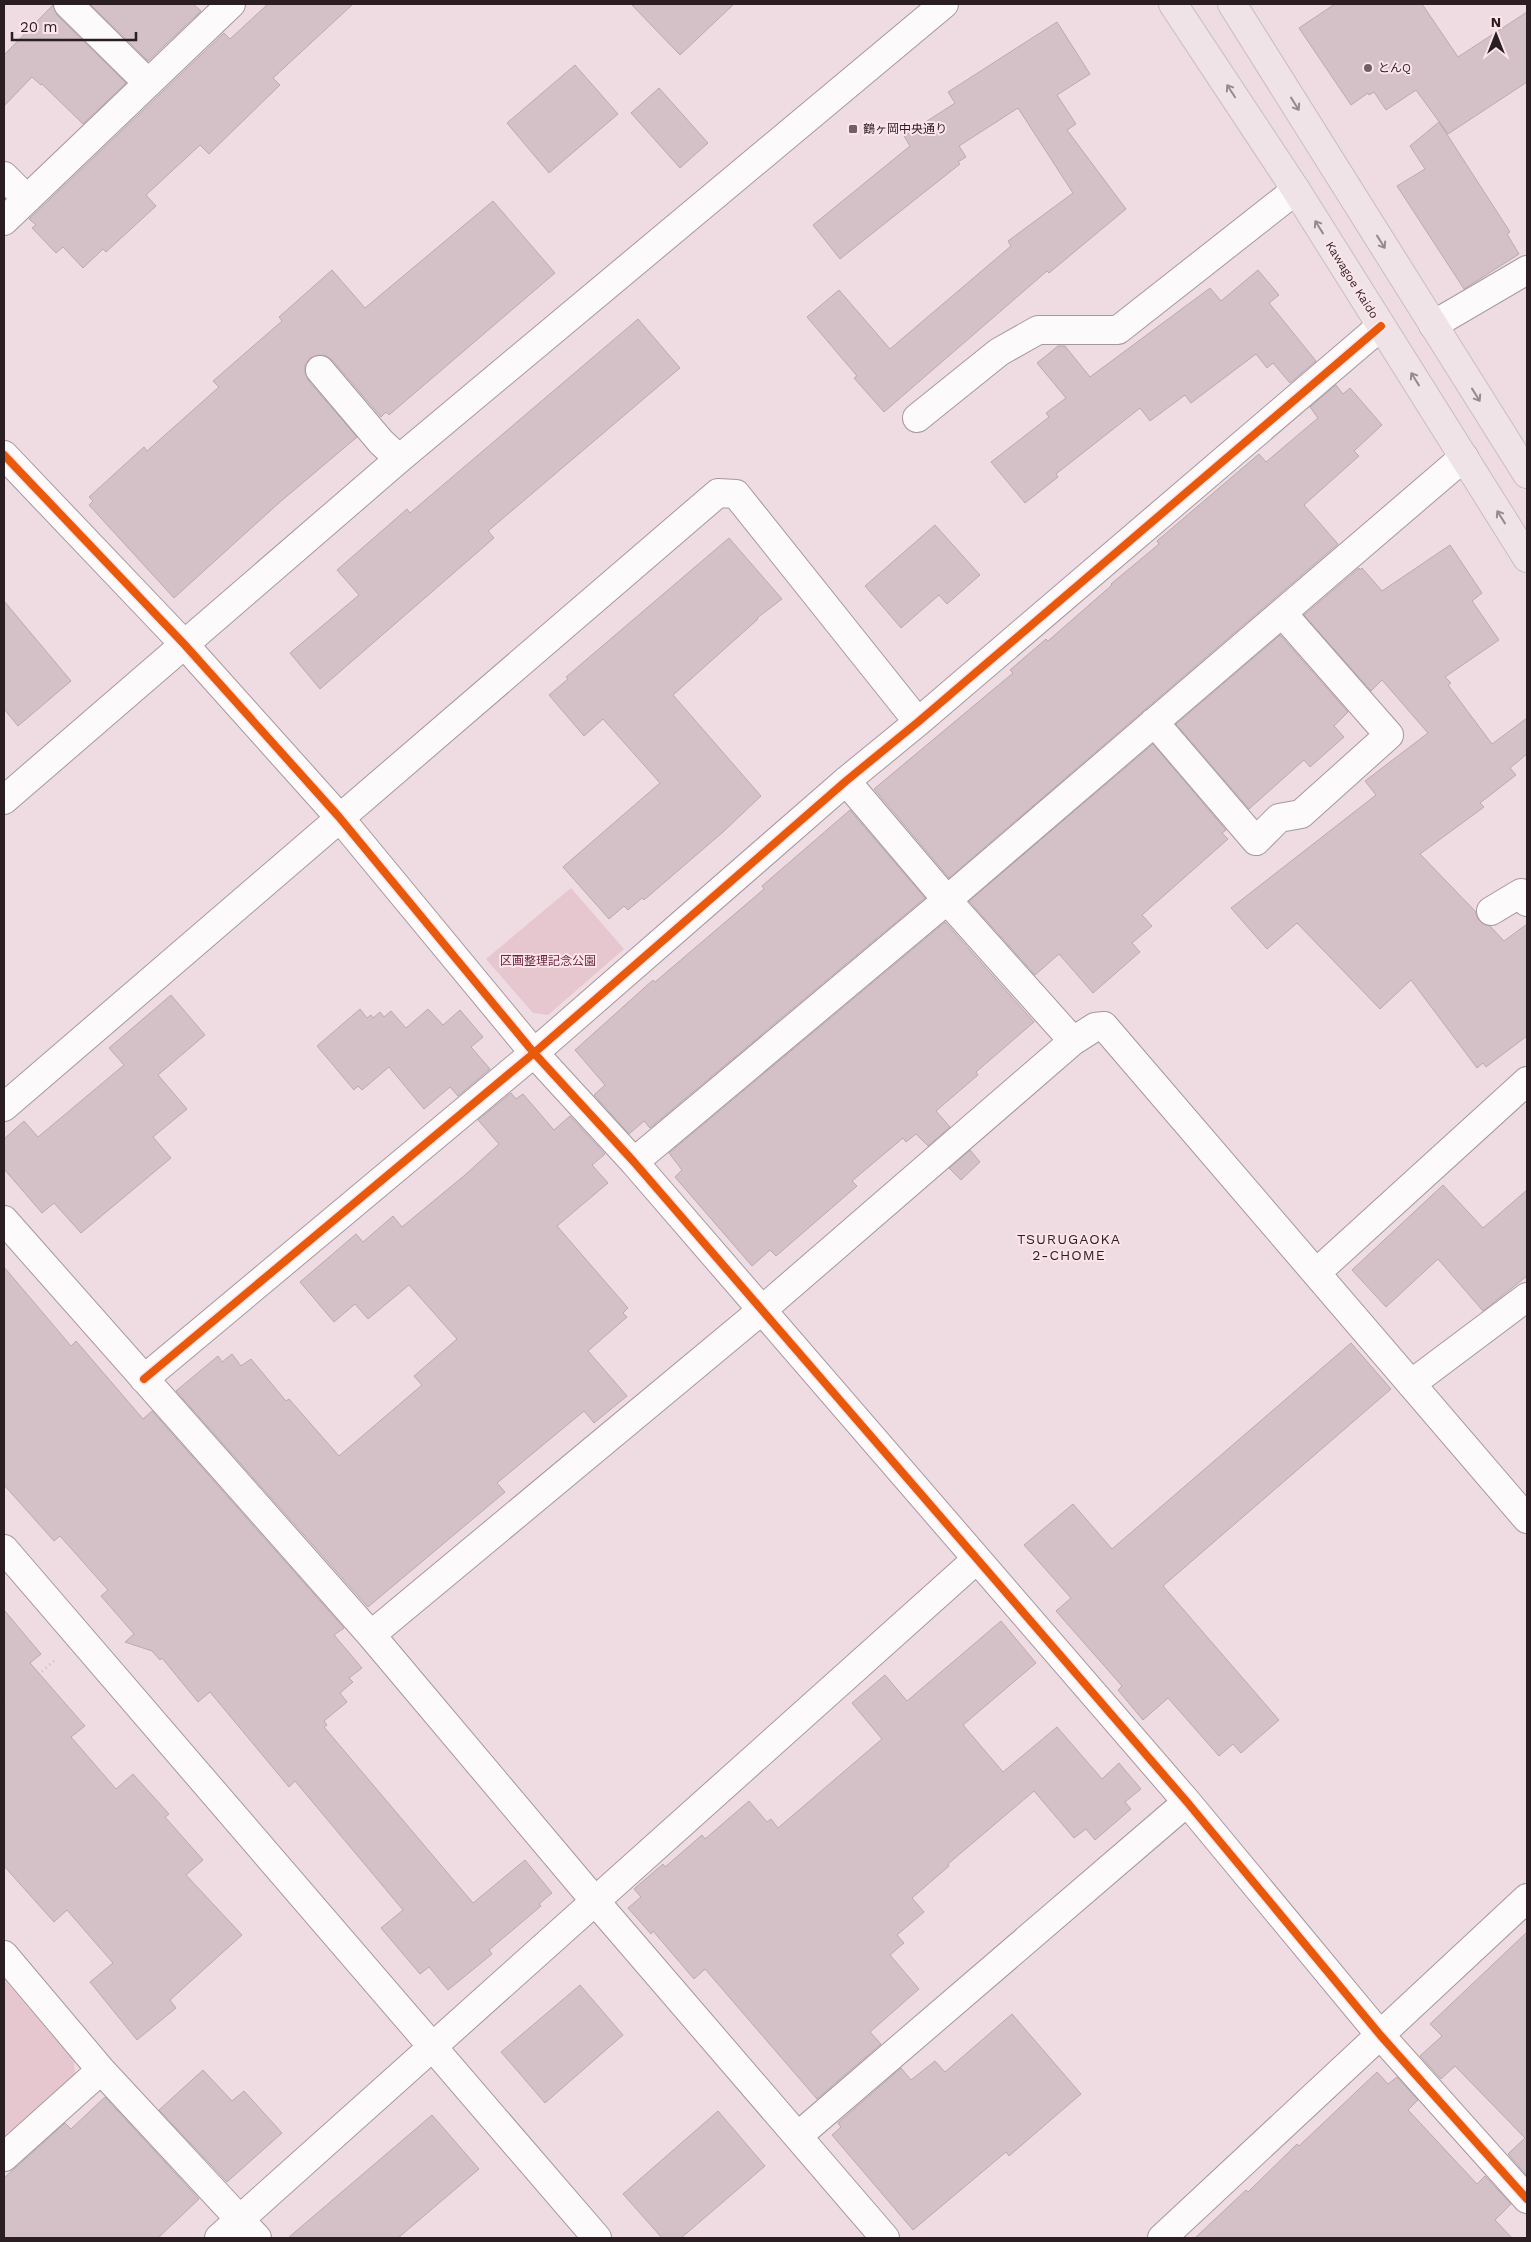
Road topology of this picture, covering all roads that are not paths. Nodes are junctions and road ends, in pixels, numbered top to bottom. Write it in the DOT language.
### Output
graph roads {
  1 [pos="68,4"];
  2 [pos="231,4"];
  3 [pos="944,4"];
  4 [pos="1173,4"];
  5 [pos="1232,4"];
  6 [pos="148,83"];
  7 [pos="4,176"];
  8 [pos="1296,190"];
  9 [pos="26,199"];
  10 [pos="4,221"];
  11 [pos="1527,270"];
  12 [pos="1433,325"];
  13 [pos="1381,326"];
  14 [pos="320,370"];
  15 [pos="917,418"];
  16 [pos="4,455"];
  17 [pos="1464,457"];
  18 [pos="399,460"];
  19 [pos="1527,474"];
  20 [pos="1527,558"];
  21 [pos="1282,612"];
  22 [pos="184,644"];
  23 [pos="918,722"];
  24 [pos="1154,722"];
  25 [pos="846,781"];
  26 [pos="4,800"];
  27 [pos="339,817"];
  28 [pos="947,900"];
  29 [pos="1527,902"];
  30 [pos="1491,911"];
  31 [pos="1074,1041"];
  32 [pos="534,1053"];
  33 [pos="1527,1081"];
  34 [pos="4,1107"];
  35 [pos="634,1162"];
  36 [pos="4,1220"];
  37 [pos="1316,1274"];
  38 [pos="1527,1297"];
  39 [pos="762,1310"];
  40 [pos="144,1379"];
  41 [pos="1411,1384"];
  42 [pos="1527,1519"];
  43 [pos="4,1549"];
  44 [pos="977,1559"];
  45 [pos="371,1635"];
  46 [pos="1187,1802"];
  47 [pos="1527,1898"];
  48 [pos="595,1901"];
  49 [pos="4,1955"];
  50 [pos="1381,2036"];
  51 [pos="433,2047"];
  52 [pos="101,2070"];
  53 [pos="798,2136"];
  54 [pos="4,2157"];
  55 [pos="1527,2199"];
  56 [pos="249,2229"];
  57 [pos="219,2238"];
  58 [pos="597,2238"];
  59 [pos="885,2238"];
  60 [pos="1162,2238"];
  1 -- 6 [label="street"];
  2 -- 6 [label="street"];
  3 -- 18 [label="street"];
  8 -- 4 [label="highway, Kawagoe Kaido, one-way"];
  5 -- 12 [label="highway, one-way"];
  6 -- 9 [label="street"];
  7 -- 9 [label="street"];
  13 -- 8 [label="highway, Kawagoe Kaido, one-way"];
  8 -- 15 [label="street"];
  9 -- 10 [label="street"];
  11 -- 12 [label="street"];
  12 -- 19 [label="highway, one-way"];
  17 -- 13 [label="highway, Kawagoe Kaido, one-way"];
  13 -- 23 [label="street"];
  14 -- 18 [label="street"];
  16 -- 22 [label="street"];
  20 -- 17 [label="highway, Kawagoe Kaido, one-way"];
  17 -- 21 [label="street"];
  18 -- 22 [label="street"];
  21 -- 24 [label="street"];
  21 -- 24 [label="street"];
  22 -- 26 [label="street"];
  22 -- 27 [label="street"];
  23 -- 25 [label="street"];
  23 -- 27 [label="street"];
  24 -- 28 [label="street"];
  25 -- 28 [label="street"];
  25 -- 32 [label="street"];
  27 -- 32 [label="street"];
  27 -- 34 [label="street"];
  28 -- 31 [label="street"];
  28 -- 35 [label="street"];
  29 -- 30 [label="street"];
  31 -- 37 [label="street"];
  31 -- 39 [label="street"];
  32 -- 35 [label="street"];
  32 -- 40 [label="street"];
  33 -- 37 [label="street"];
  35 -- 39 [label="street"];
  36 -- 40 [label="street"];
  37 -- 41 [label="street"];
  38 -- 41 [label="street"];
  39 -- 44 [label="street"];
  39 -- 45 [label="street"];
  40 -- 45 [label="street"];
  41 -- 42 [label="street"];
  43 -- 51 [label="street"];
  44 -- 46 [label="street"];
  44 -- 48 [label="street"];
  45 -- 48 [label="street"];
  46 -- 50 [label="street"];
  46 -- 53 [label="street"];
  47 -- 50 [label="street"];
  48 -- 51 [label="street"];
  48 -- 53 [label="street"];
  49 -- 52 [label="street"];
  50 -- 55 [label="street"];
  50 -- 60 [label="street"];
  51 -- 56 [label="street"];
  51 -- 58 [label="street"];
  52 -- 54 [label="street"];
  52 -- 56 [label="street"];
  53 -- 59 [label="street"];
  56 -- 57 [label="street"];
}
